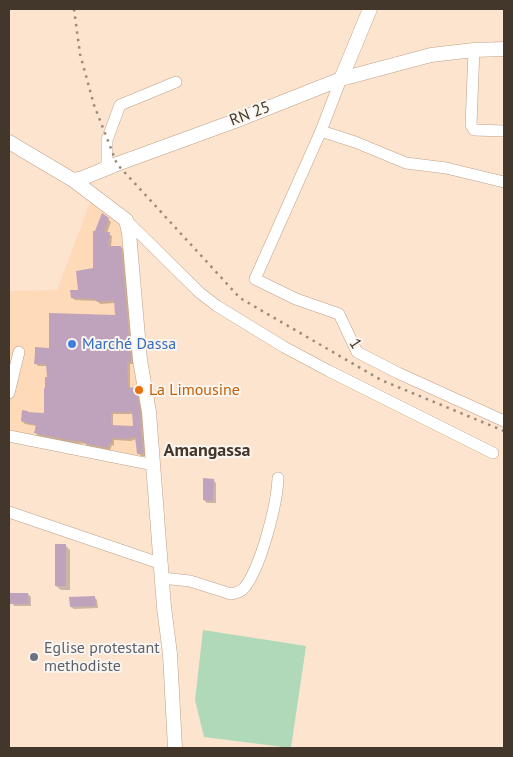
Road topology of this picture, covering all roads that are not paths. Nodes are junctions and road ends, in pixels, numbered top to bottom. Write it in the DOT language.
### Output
graph roads {
  1 [pos="370,9"];
  2 [pos="504,49"];
  3 [pos="474,50"];
  4 [pos="341,79"];
  5 [pos="176,82"];
  6 [pos="321,131"];
  7 [pos="504,131"];
  8 [pos="9,142"];
  9 [pos="108,168"];
  10 [pos="74,180"];
  11 [pos="504,182"];
  12 [pos="126,220"];
  13 [pos="19,352"];
  14 [pos="9,393"];
  15 [pos="504,421"];
  16 [pos="9,436"];
  17 [pos="493,453"];
  18 [pos="154,465"];
  19 [pos="278,478"];
  20 [pos="9,512"];
  21 [pos="162,571"];
  22 [pos="175,741"];
  23 [pos="183,748"];
  1 -- 4 [label="main road"];
  2 -- 3 [label="main road, RN 25 / RN 25"];
  3 -- 4 [label="main road, RN 25 / RN 25"];
  3 -- 7 [label="street"];
  4 -- 6 [label="street"];
  4 -- 9 [label="main road, RN 25 / RN 25"];
  5 -- 9 [label="street"];
  6 -- 11 [label="street"];
  6 -- 15 [label="street, 1"];
  8 -- 10 [label="main road"];
  9 -- 10 [label="main road, RN 25 / RN 25"];
  10 -- 12 [label="main road"];
  12 -- 17 [label="street"];
  12 -- 18 [label="main road"];
  13 -- 14 [label="street"];
  16 -- 18 [label="street"];
  18 -- 21 [label="main road"];
  19 -- 21 [label="street"];
  20 -- 21 [label="street"];
  21 -- 22 [label="main road"];
  22 -- 23 [label="street"];
}
